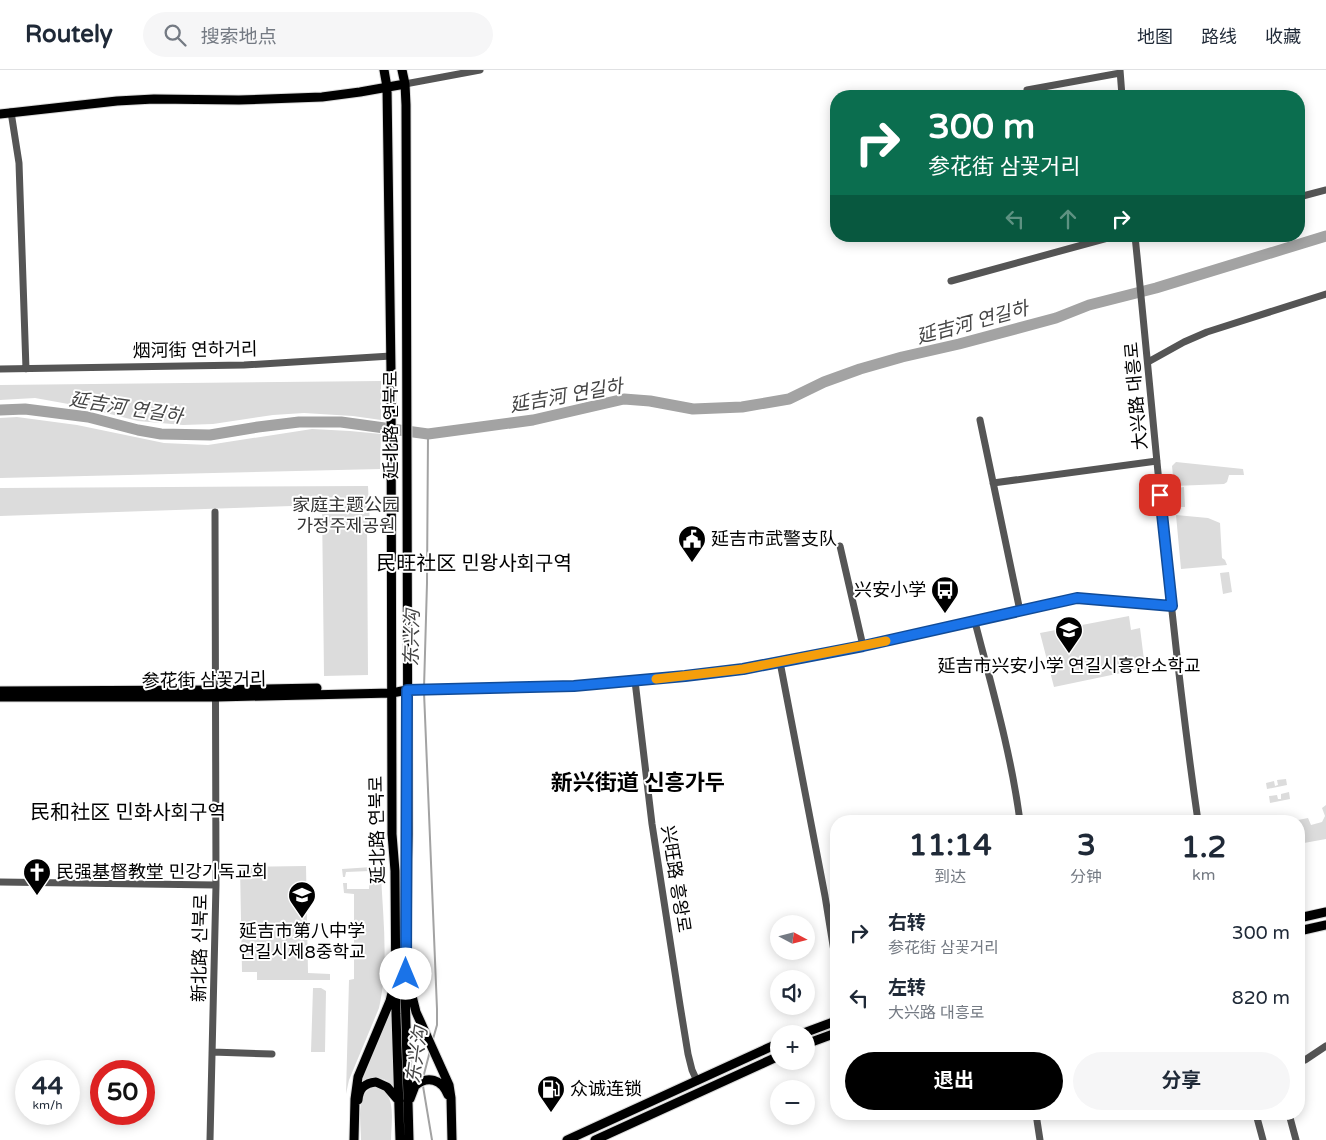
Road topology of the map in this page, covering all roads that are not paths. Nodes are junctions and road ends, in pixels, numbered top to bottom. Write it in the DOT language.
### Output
graph roads {
  1 [pos="384,70"];
  2 [pos="402,70"];
  3 [pos="480,70"];
  4 [pos="1120,71"];
  5 [pos="405,84"];
  6 [pos="387,87"];
  7 [pos="1027,90"];
  8 [pos="1122,90"];
  9 [pos="11,112"];
  10 [pos="0,114"];
  11 [pos="1326,190"];
  12 [pos="1305,195"];
  13 [pos="1093,242"];
  14 [pos="1136,242"];
  15 [pos="951,281"];
  16 [pos="1326,294"];
  17 [pos="390,356"];
  18 [pos="1148,362"];
  19 [pos="0,369"];
  20 [pos="26,369"];
  21 [pos="980,420"];
  22 [pos="1157,461"];
  23 [pos="993,482"];
  24 [pos="215,512"];
  25 [pos="840,546"];
  26 [pos="1172,606"];
  27 [pos="1020,611"];
  28 [pos="975,622"];
  29 [pos="863,646"];
  30 [pos="780,662"];
  31 [pos="634,681"];
  32 [pos="392,690"];
  33 [pos="407,690"];
  34 [pos="0,691"];
  35 [pos="217,694"];
  36 [pos="0,697"];
  37 [pos="1019,815"];
  38 [pos="1197,815"];
  39 [pos="0,882"];
  40 [pos="216,885"];
  41 [pos="1326,912"];
  42 [pos="1305,917"];
  43 [pos="1326,925"];
  44 [pos="830,927"];
  45 [pos="1305,930"];
  46 [pos="396,974"];
  47 [pos="406,974"];
  48 [pos="830,1023"];
  49 [pos="815,1029"];
  50 [pos="830,1035"];
  51 [pos="815,1041"];
  52 [pos="1326,1046"];
  53 [pos="770,1047"];
  54 [pos="212,1052"];
  55 [pos="272,1054"];
  56 [pos="770,1060"];
  57 [pos="1305,1060"];
  58 [pos="697,1081"];
  59 [pos="399,1101"];
  60 [pos="408,1116"];
  61 [pos="1037,1120"];
  62 [pos="1258,1120"];
  63 [pos="1291,1120"];
  64 [pos="210,1140"];
  65 [pos="356,1140"];
  66 [pos="400,1140"];
  67 [pos="409,1140"];
  68 [pos="451,1140"];
  69 [pos="567,1140"];
  70 [pos="595,1140"];
  71 [pos="1040,1140"];
  72 [pos="1263,1140"];
  73 [pos="1296,1140"];
  1 -- 6 [label="main road, 延北路 연북로"];
  2 -- 5 [label="main road, 延北路 연북로"];
  3 -- 5 [label="street"];
  4 -- 7 [label="street"];
  4 -- 8 [label="street"];
  5 -- 6 [label="main road"];
  5 -- 33 [label="main road, 延北路 연북로"];
  6 -- 9 [label="main road"];
  6 -- 17 [label="main road, 延北路 연북로"];
  9 -- 10 [label="main road"];
  9 -- 20 [label="street"];
  11 -- 12 [label="street"];
  13 -- 15 [label="street"];
  14 -- 18 [label="street, 大兴路 대흥로"];
  16 -- 18 [label="street"];
  17 -- 20 [label="street, 烟河街 연하거리"];
  17 -- 32 [label="main road, 延北路 연북로"];
  18 -- 22 [label="street, 大兴路 대흥로"];
  19 -- 20 [label="street, 烟河街 연하거리"];
  21 -- 23 [label="street"];
  22 -- 23 [label="street"];
  22 -- 26 [label="street, 大兴路 대흥로"];
  23 -- 27 [label="street"];
  24 -- 35 [label="street, 新北路 신북로"];
  25 -- 29 [label="street"];
  26 -- 27 [label="street, 参花街 삼꽃거리"];
  26 -- 38 [label="street, 大兴路 대흥로"];
  27 -- 28 [label="street, 参花街 삼꽃거리"];
  28 -- 29 [label="street, 参花街 삼꽃거리"];
  28 -- 37 [label="street"];
  29 -- 30 [label="street, 参花街 삼꽃거리"];
  30 -- 31 [label="street, 参花街 삼꽃거리"];
  30 -- 44 [label="street"];
  31 -- 33 [label="street, 参花街 삼꽃거리"];
  31 -- 58 [label="street, 兴旺路 흥왕로"];
  32 -- 33 [label="main road, 参花街 삼꽃거리"];
  32 -- 35 [label="main road, 参花街 삼꽃거리"];
  32 -- 46 [label="main road, 延北路 연북로"];
  33 -- 47 [label="main road, 延北路 연북로"];
  34 -- 35 [label="main road, 参花街 삼꽃거리"];
  35 -- 36 [label="main road, 参花街 삼꽃거리"];
  35 -- 40 [label="street, 新北路 신북로"];
  39 -- 40 [label="street"];
  40 -- 54 [label="street, 新北路 신북로"];
  41 -- 42 [label="main road"];
  43 -- 45 [label="main road"];
  46 -- 59 [label="main road, 延北路 연북로"];
  46 -- 65 [label="main road"];
  47 -- 60 [label="main road, 延北路 연북로"];
  47 -- 68 [label="main road"];
  48 -- 49 [label="main road"];
  50 -- 51 [label="main road"];
  52 -- 57 [label="street"];
  53 -- 58 [label="main road"];
  54 -- 55 [label="street"];
  54 -- 64 [label="street, 新北路 신북로"];
  56 -- 70 [label="main road"];
  58 -- 69 [label="main road"];
  59 -- 65 [label="main road"];
  59 -- 66 [label="main road, 延北路 연북로"];
  60 -- 67 [label="main road, 延北路 연북로"];
  60 -- 68 [label="main road"];
  61 -- 71 [label="street"];
  62 -- 72 [label="street"];
  63 -- 73 [label="street"];
}
